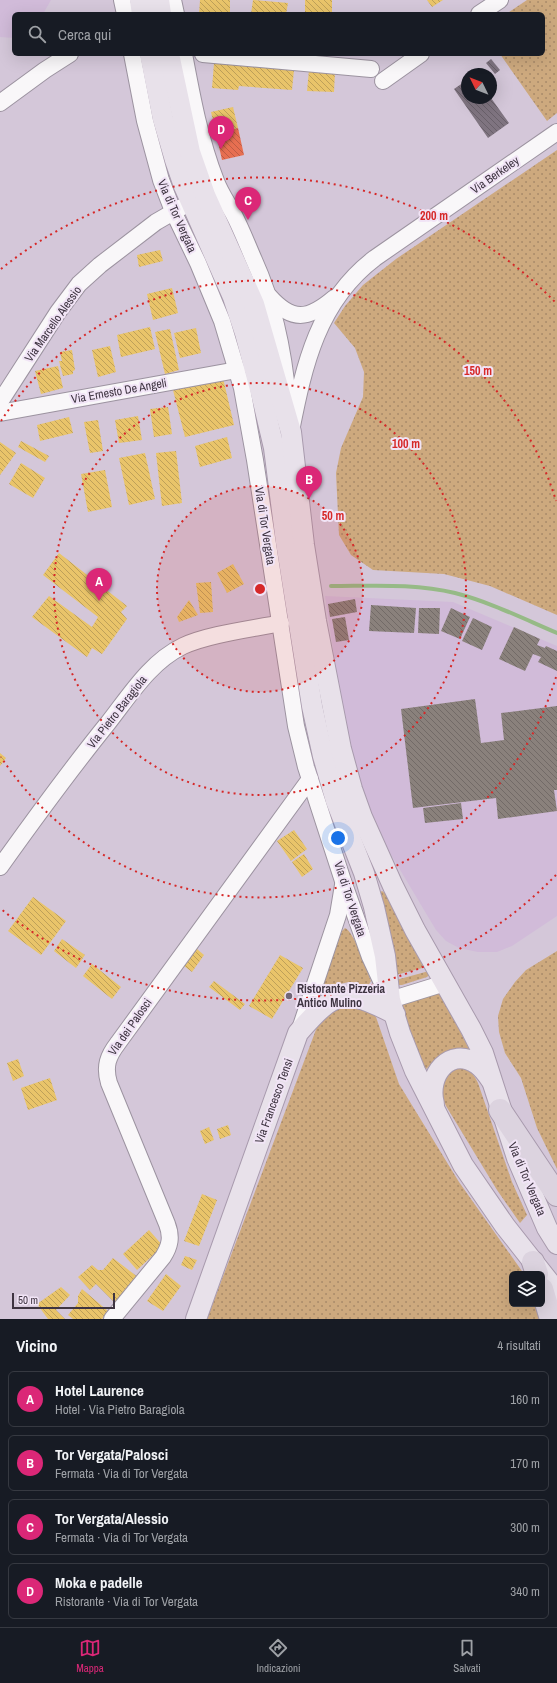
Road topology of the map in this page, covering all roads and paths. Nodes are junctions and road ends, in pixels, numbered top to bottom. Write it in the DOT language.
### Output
graph roads {
  1 [pos="122,0"];
  2 [pos="140,0"];
  3 [pos="159,0"];
  4 [pos="173,0"];
  5 [pos="500,0"];
  6 [pos="125,12"];
  7 [pos="142,12"];
  8 [pos="161,12"];
  9 [pos="176,12"];
  10 [pos="482,12"];
  11 [pos="67,56"];
  12 [pos="132,56"];
  13 [pos="150,56"];
  14 [pos="168,56"];
  15 [pos="184,56"];
  16 [pos="225,56"];
  17 [pos="418,56"];
  18 [pos="371,69"];
  19 [pos="383,81"];
  20 [pos="0,103"];
  21 [pos="557,132"];
  22 [pos="205,195"];
  23 [pos="173,211"];
  24 [pos="266,293"];
  25 [pos="340,293"];
  26 [pos="237,370"];
  27 [pos="0,402"];
  28 [pos="0,413"];
  29 [pos="290,432"];
  30 [pos="281,623"];
  31 [pos="310,779"];
  32 [pos="0,867"];
  33 [pos="343,881"];
  34 [pos="445,983"];
  35 [pos="392,1007"];
  36 [pos="298,1033"];
  37 [pos="498,1100"];
  38 [pos="440,1119"];
  39 [pos="557,1195"];
  40 [pos="557,1244"];
  41 [pos="535,1268"];
  42 [pos="557,1292"];
  43 [pos="545,1299"];
  44 [pos="112,1319"];
  45 [pos="196,1319"];
  46 [pos="551,1319"];
  1 -- 6 [label="street"];
  2 -- 7 [label="main road"];
  3 -- 8 [label="main road"];
  4 -- 9 [label="street"];
  5 -- 10 [label="street"];
  11 -- 20 [label="street"];
  12 -- 23 [label="street, Via di Tor Vergata"];
  13 -- 22 [label="main road, Via di Tor Vergata"];
  14 -- 22 [label="main road, Via di Tor Vergata"];
  15 -- 22 [label="street, Via di Tor Vergata"];
  16 -- 18 [label="street"];
  17 -- 19 [label="street"];
  21 -- 25 [label="street, Via Berkeley"];
  22 -- 23 [label="street, Via Marcello Alessio"];
  22 -- 24 [label="street, Via di Tor Vergata"];
  22 -- 29 [label="main road, Via di Tor Vergata"];
  22 -- 35 [label="main road, Via di Tor Vergata"];
  23 -- 26 [label="street, Via di Tor Vergata"];
  23 -- 27 [label="street, Via Marcello Alessio"];
  24 -- 25 [label="street, Via Berkeley"];
  24 -- 29 [label="street, Via di Tor Vergata"];
  25 -- 29 [label="street, Via Berkeley"];
  26 -- 28 [label="street, Via Ernesto De Angeli"];
  26 -- 30 [label="street, Via di Tor Vergata"];
  29 -- 34 [label="main road, Via di Tor Vergata"];
  30 -- 31 [label="street, Via di Tor Vergata"];
  30 -- 32 [label="street, Via Pietro Baragiola"];
  31 -- 33 [label="street, Via di Tor Vergata"];
  31 -- 44 [label="street, Via dei Palosci"];
  33 -- 35 [label="street, Via di Tor Vergata"];
  33 -- 36 [label="street, Via Francesco Tensi"];
  34 -- 35 [label="street"];
  34 -- 37 [label="main road, Via di Tor Vergata"];
  35 -- 36 [label="main road"];
  35 -- 38 [label="main road, Via di Tor Vergata"];
  36 -- 45 [label="main road, Via Francesco Tensi"];
  37 -- 38 [label="main road"];
  37 -- 39 [label="highway"];
  37 -- 40 [label="main road, Via di Tor Vergata"];
  38 -- 41 [label="main road, Via di Tor Vergata"];
  41 -- 42 [label="main road, Via di Tor Vergata"];
  43 -- 46 [label="highway"];
}
